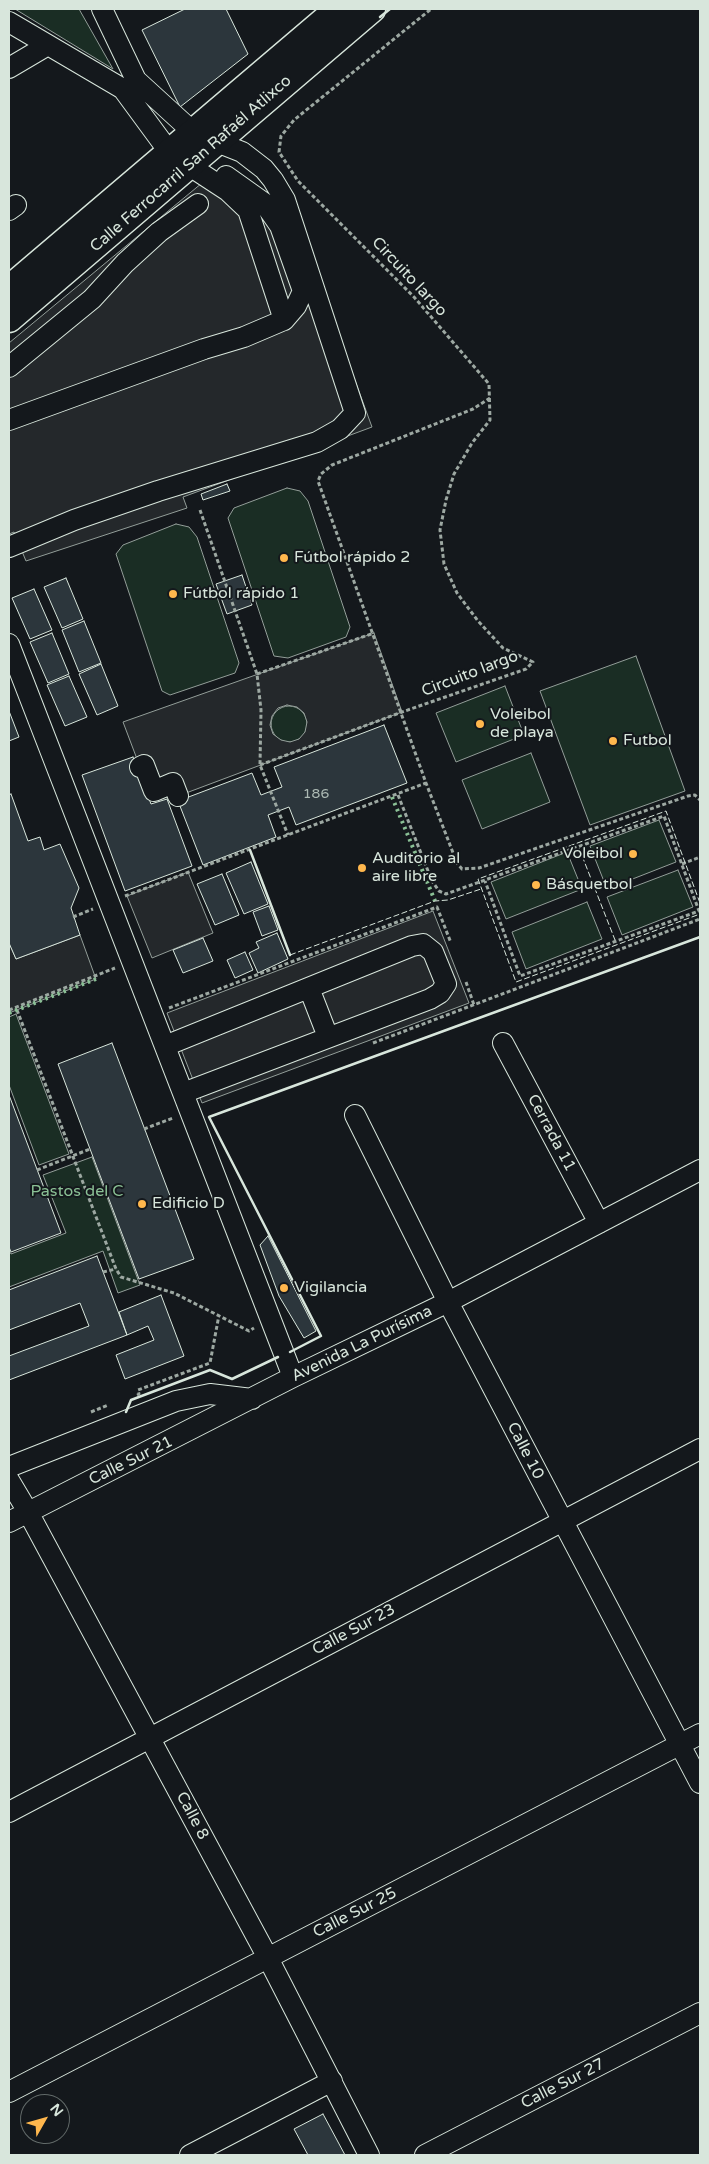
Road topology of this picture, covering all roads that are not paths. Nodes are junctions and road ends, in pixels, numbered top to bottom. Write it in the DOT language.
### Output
graph roads {
  1 [pos="102,9"];
  2 [pos="338,9"];
  3 [pos="372,9"];
  4 [pos="9,22"];
  5 [pos="48,45"];
  6 [pos="9,68"];
  7 [pos="129,85"];
  8 [pos="206,138"];
  9 [pos="180,159"];
  10 [pos="198,204"];
  11 [pos="9,289"];
  12 [pos="9,319"];
  13 [pos="284,320"];
  14 [pos="9,367"];
  15 [pos="9,420"];
  16 [pos="9,547"];
  17 [pos="9,644"];
  18 [pos="140,767"];
  19 [pos="178,796"];
  20 [pos="309,988"];
  21 [pos="328,1037"];
  22 [pos="503,1043"];
  23 [pos="165,1046"];
  24 [pos="183,1093"];
  25 [pos="355,1115"];
  26 [pos="700,1170"];
  27 [pos="599,1223"];
  28 [pos="448,1302"];
  29 [pos="293,1377"];
  30 [pos="252,1399"];
  31 [pos="700,1449"];
  32 [pos="9,1467"];
  33 [pos="9,1480"];
  34 [pos="28,1512"];
  35 [pos="561,1521"];
  36 [pos="9,1522"];
  37 [pos="700,1734"];
  38 [pos="150,1738"];
  39 [pos="680,1744"];
  40 [pos="700,1783"];
  41 [pos="9,1812"];
  42 [pos="268,1958"];
  43 [pos="700,2013"];
  44 [pos="332,2081"];
  45 [pos="9,2092"];
  46 [pos="190,2155"];
  47 [pos="369,2155"];
  48 [pos="425,2155"];
  1 -- 7 [label="street"];
  2 -- 8 [label="main road, Calle Ferrocarril San Rafaél Atlixco"];
  3 -- 8 [label="main road, Calle Ferrocarril San Rafaél Atlixco"];
  4 -- 5 [label="street"];
  5 -- 6 [label="street"];
  5 -- 7 [label="street"];
  7 -- 8 [label="street"];
  7 -- 9 [label="street"];
  8 -- 9 [label="main road, Calle Ferrocarril San Rafaél Atlixco"];
  8 -- 16 [label="street"];
  9 -- 11 [label="main road, Calle Ferrocarril San Rafaél Atlixco"];
  9 -- 12 [label="main road, Calle Ferrocarril San Rafaél Atlixco"];
  9 -- 13 [label="street"];
  9 -- 13 [label="street"];
  10 -- 14 [label="street"];
  13 -- 15 [label="street"];
  17 -- 23 [label="street"];
  18 -- 19 [label="street"];
  20 -- 21 [label="street"];
  20 -- 21 [label="street"];
  20 -- 23 [label="street"];
  21 -- 24 [label="street"];
  22 -- 27 [label="street, Cerrada 11"];
  23 -- 24 [label="street"];
  24 -- 29 [label="street"];
  25 -- 28 [label="street, Calle 10"];
  26 -- 27 [label="street, Avenida La Purísima"];
  27 -- 28 [label="street, Avenida La Purísima"];
  28 -- 29 [label="street, Avenida La Purísima"];
  28 -- 35 [label="street, Calle 10"];
  29 -- 30 [label="street, Avenida La Purísima"];
  30 -- 32 [label="street"];
  30 -- 34 [label="street, Calle Sur 21"];
  31 -- 35 [label="street, Calle Sur 23"];
  33 -- 34 [label="street, Calle 8"];
  34 -- 36 [label="street, Calle Sur 21"];
  34 -- 38 [label="street, Calle 8"];
  35 -- 38 [label="street, Calle Sur 23"];
  35 -- 39 [label="street, Calle 10"];
  37 -- 39 [label="street, Calle Sur 25"];
  38 -- 41 [label="street, Calle Sur 23"];
  38 -- 42 [label="street, Calle 8"];
  39 -- 40 [label="street, Calle 10"];
  39 -- 42 [label="street, Calle Sur 25"];
  42 -- 44 [label="street, Calle 8"];
  42 -- 45 [label="street, Calle Sur 25"];
  43 -- 48 [label="street, Calle Sur 27"];
  44 -- 46 [label="street"];
  44 -- 47 [label="street, Calle 8"];
}
